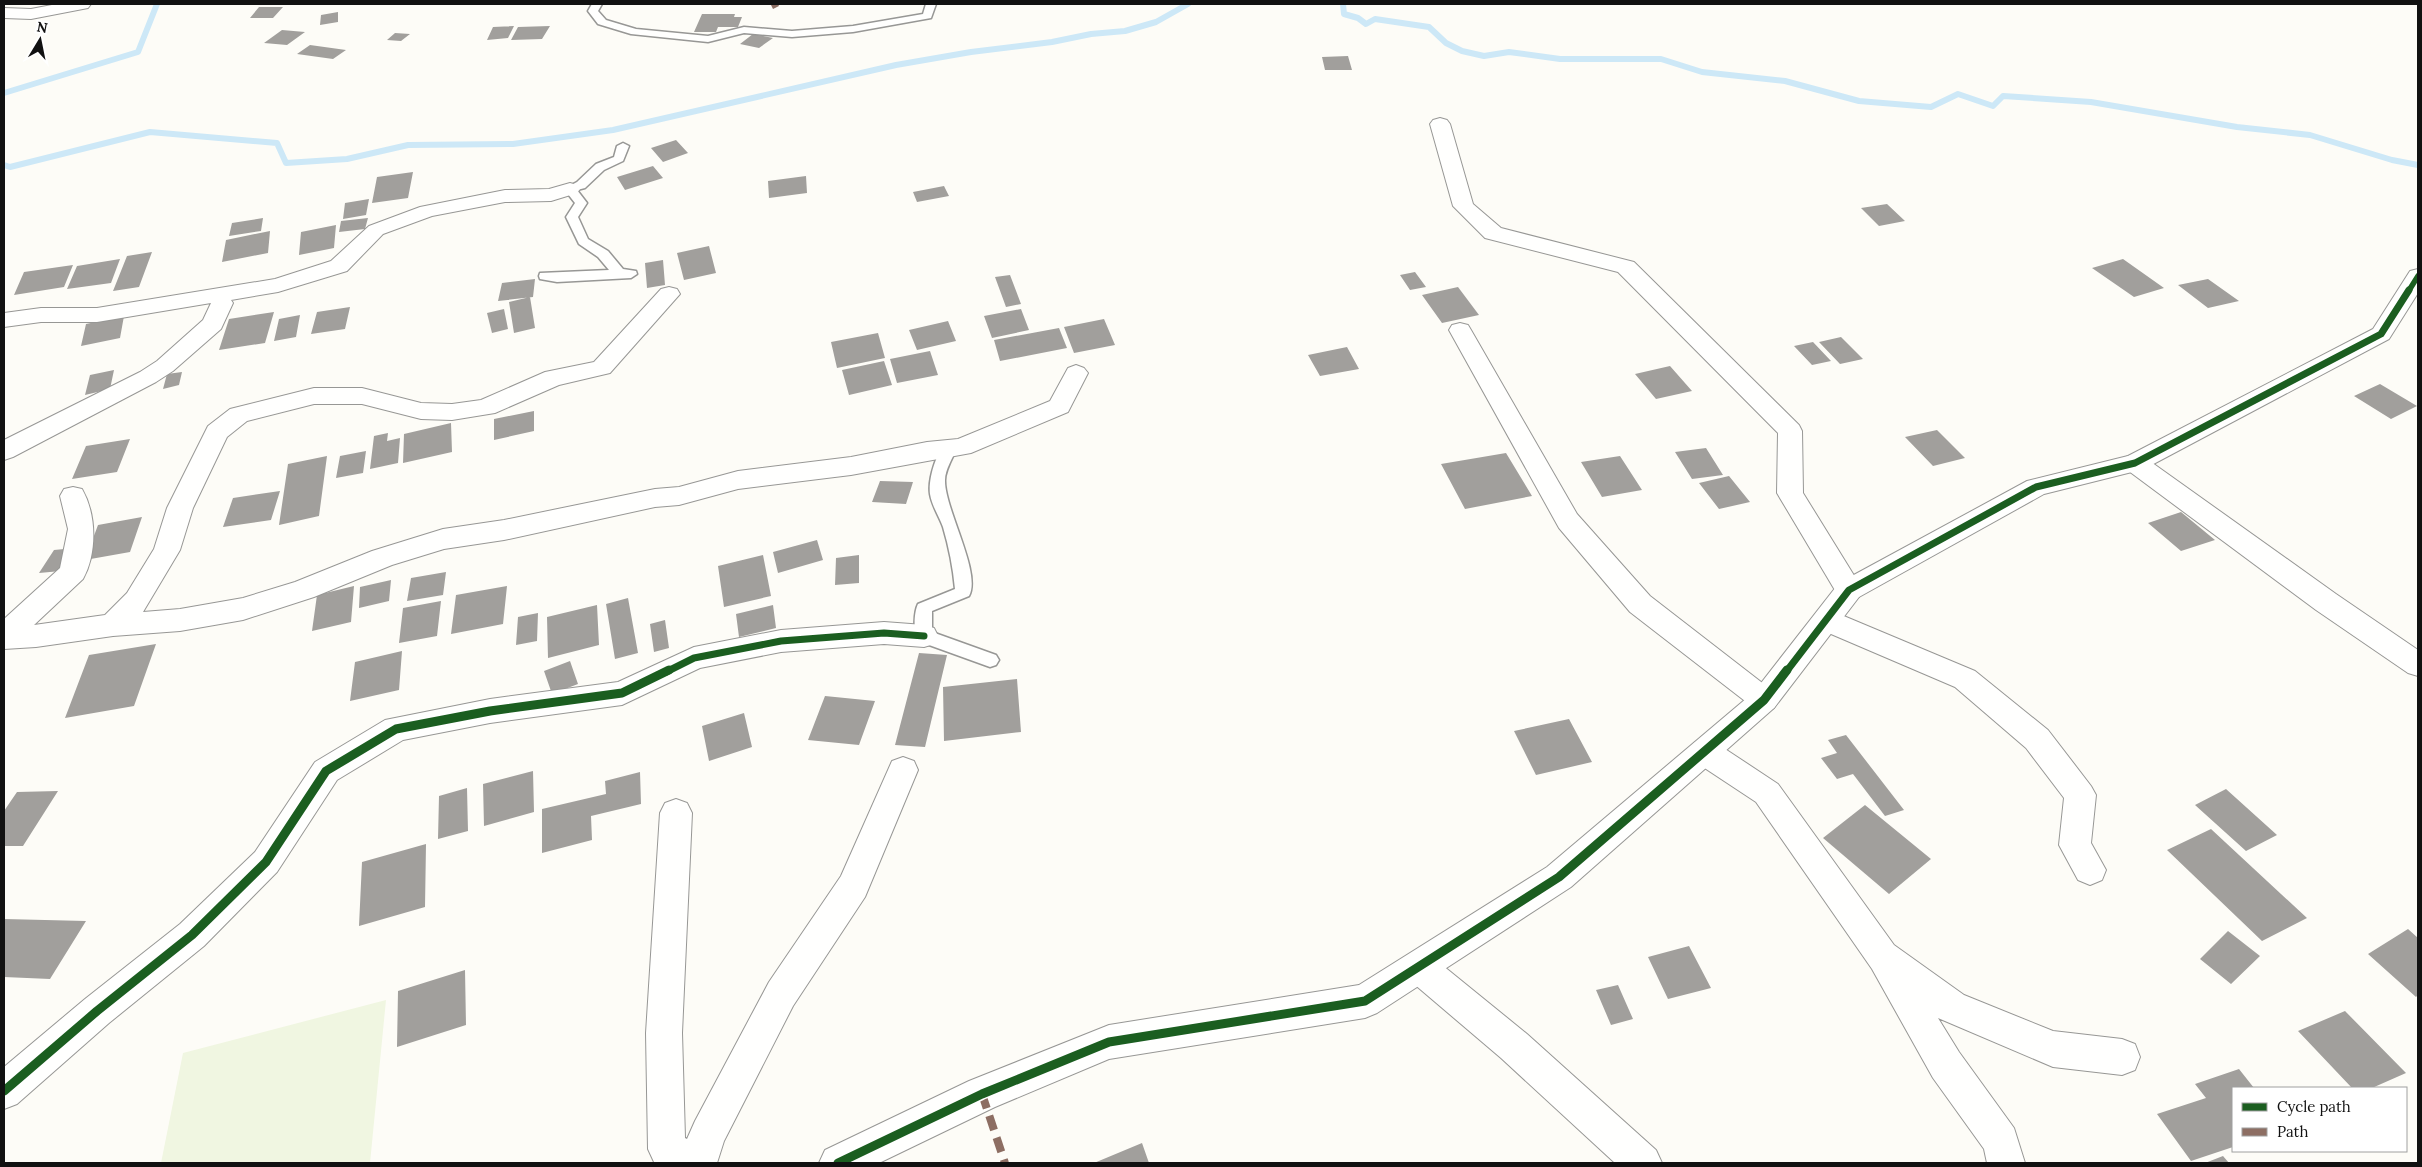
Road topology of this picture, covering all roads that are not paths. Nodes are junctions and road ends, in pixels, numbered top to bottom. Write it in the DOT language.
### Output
graph roads {
  1 [pos="82,4"];
  2 [pos="597,4"];
  3 [pos="931,4"];
  4 [pos="4,14"];
  5 [pos="1440,124"];
  6 [pos="622,146"];
  7 [pos="570,189"];
  8 [pos="545,276"];
  9 [pos="2418,276"];
  10 [pos="669,294"];
  11 [pos="217,296"];
  12 [pos="4,320"];
  13 [pos="1460,330"];
  14 [pos="1076,374"];
  15 [pos="950,448"];
  16 [pos="4,451"];
  17 [pos="2135,463"];
  18 [pos="74,496"];
  19 [pos="1849,590"];
  20 [pos="1827,620"];
  21 [pos="113,625"];
  22 [pos="924,636"];
  23 [pos="4,637"];
  24 [pos="990,660"];
  25 [pos="2418,665"];
  26 [pos="1764,700"];
  27 [pos="1705,752"];
  28 [pos="903,770"];
  29 [pos="676,813"];
  30 [pos="2090,870"];
  31 [pos="1882,956"];
  32 [pos="1419,967"];
  33 [pos="2122,1057"];
  34 [pos="4,1091"];
  35 [pos="694,1163"];
  36 [pos="698,1163"];
  37 [pos="838,1163"];
  38 [pos="1643,1163"];
  39 [pos="2006,1163"];
  1 -- 4 [label="street"];
  2 -- 3 [label="lane"];
  5 -- 19 [label="street"];
  6 -- 7 [label="lane"];
  7 -- 8 [label="lane"];
  7 -- 11 [label="street"];
  9 -- 17 [label="street"];
  10 -- 21 [label="street"];
  11 -- 12 [label="street"];
  11 -- 16 [label="street"];
  13 -- 26 [label="street"];
  14 -- 15 [label="street"];
  15 -- 21 [label="street"];
  15 -- 22 [label="lane"];
  17 -- 19 [label="street"];
  17 -- 25 [label="street"];
  18 -- 23 [label="street"];
  19 -- 20 [label="street"];
  20 -- 26 [label="street"];
  20 -- 30 [label="street"];
  21 -- 23 [label="street"];
  22 -- 24 [label="lane"];
  22 -- 34 [label="street"];
  26 -- 27 [label="street"];
  27 -- 31 [label="street"];
  27 -- 32 [label="street"];
  28 -- 36 [label="street"];
  29 -- 35 [label="street"];
  31 -- 33 [label="street"];
  31 -- 39 [label="street"];
  32 -- 37 [label="street"];
  32 -- 38 [label="street"];
}
